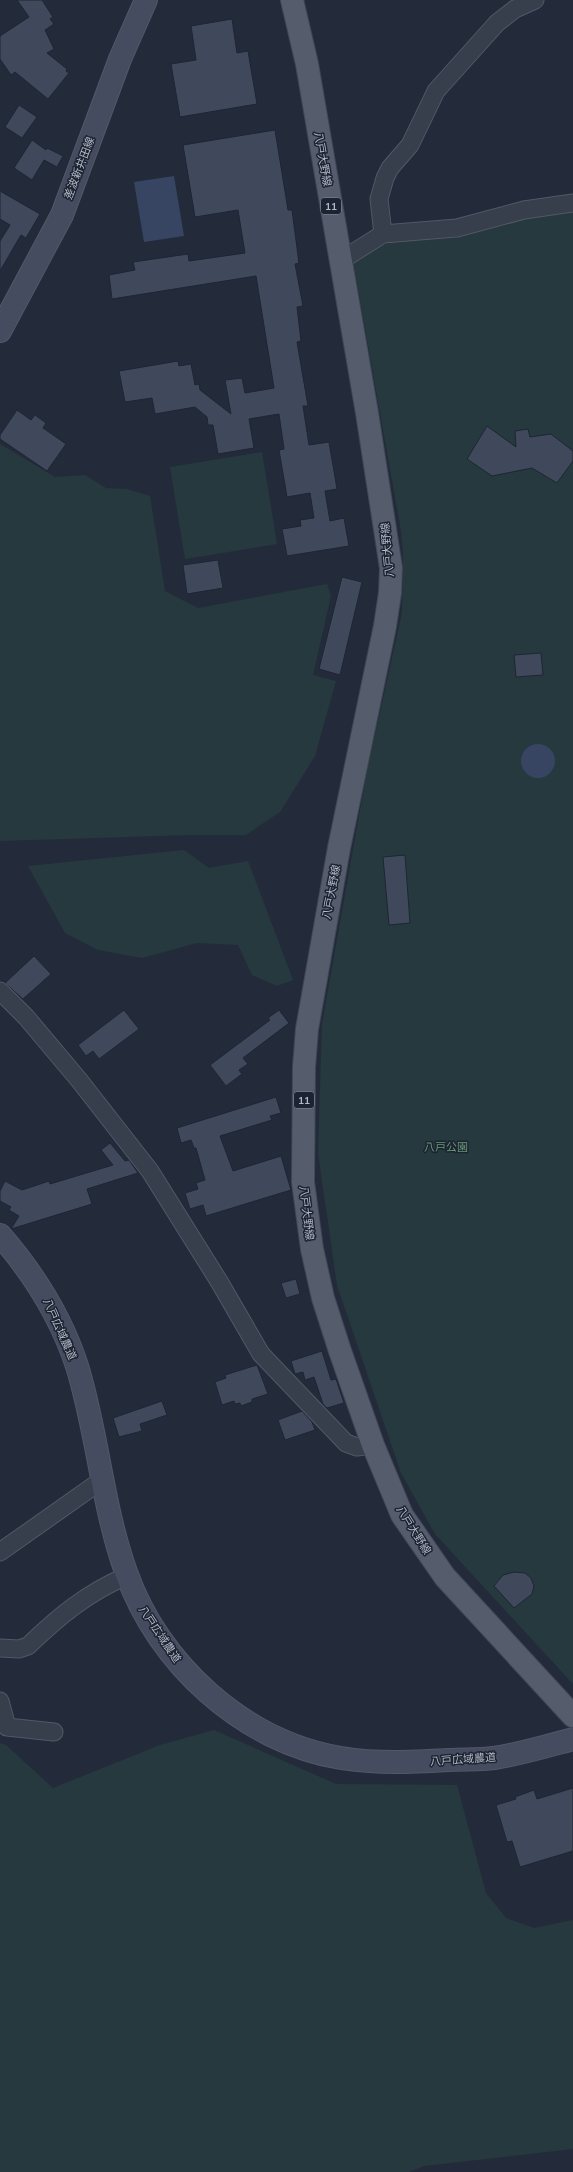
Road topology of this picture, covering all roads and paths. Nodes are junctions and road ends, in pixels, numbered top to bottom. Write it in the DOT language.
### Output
graph roads {
  1 [pos="146,0"];
  2 [pos="292,0"];
  3 [pos="535,0"];
  4 [pos="573,204"];
  5 [pos="383,234"];
  6 [pos="340,261"];
  7 [pos="0,331"];
  8 [pos="0,991"];
  9 [pos="1,1239"];
  10 [pos="373,1445"];
  11 [pos="102,1480"];
  12 [pos="0,1552"];
  13 [pos="127,1576"];
  14 [pos="0,1648"];
  15 [pos="0,1701"];
  16 [pos="573,1716"];
  17 [pos="54,1732"];
  18 [pos="573,1739"];
  1 -- 7 [label="street, 差波新井田線"];
  2 -- 6 [label="main road, 八戸大野線 / 11"];
  3 -- 5 [label="street"];
  4 -- 5 [label="street"];
  5 -- 6 [label="street"];
  6 -- 10 [label="main road, 八戸大野線 / 11"];
  8 -- 10 [label="street"];
  9 -- 11 [label="street, 八戸広域農道"];
  10 -- 16 [label="main road, 八戸大野線 / 11"];
  11 -- 12 [label="street"];
  11 -- 13 [label="street, 八戸広域農道"];
  13 -- 14 [label="street"];
  13 -- 18 [label="street, 八戸広域農道"];
  15 -- 17 [label="street"];
}
